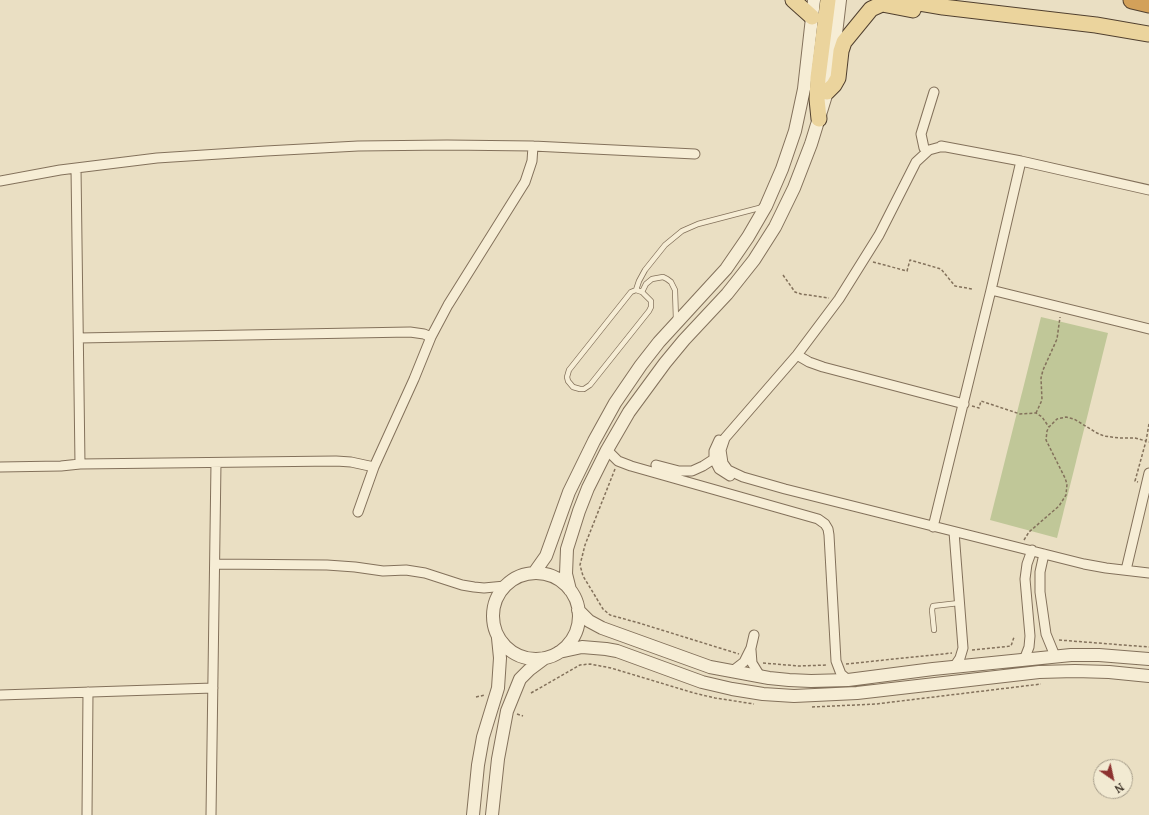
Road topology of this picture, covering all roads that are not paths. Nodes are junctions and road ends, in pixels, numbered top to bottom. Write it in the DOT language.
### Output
graph roads {
  1 [pos="792,0"];
  2 [pos="814,0"];
  3 [pos="828,0"];
  4 [pos="840,0"];
  5 [pos="902,0"];
  6 [pos="1132,0"];
  7 [pos="915,2"];
  8 [pos="1149,4"];
  9 [pos="943,7"];
  10 [pos="812,17"];
  11 [pos="1149,34"];
  12 [pos="826,92"];
  13 [pos="934,92"];
  14 [pos="819,119"];
  15 [pos="533,146"];
  16 [pos="946,147"];
  17 [pos="924,148"];
  18 [pos="696,154"];
  19 [pos="1021,161"];
  20 [pos="913,167"];
  21 [pos="76,168"];
  22 [pos="0,180"];
  23 [pos="1149,190"];
  24 [pos="766,206"];
  25 [pos="991,290"];
  26 [pos="639,291"];
  27 [pos="676,323"];
  28 [pos="1149,329"];
  29 [pos="431,337"];
  30 [pos="79,338"];
  31 [pos="797,355"];
  32 [pos="964,404"];
  33 [pos="591,446"];
  34 [pos="606,451"];
  35 [pos="718,456"];
  36 [pos="216,463"];
  37 [pos="80,464"];
  38 [pos="656,465"];
  39 [pos="0,467"];
  40 [pos="374,467"];
  41 [pos="1149,473"];
  42 [pos="358,512"];
  43 [pos="933,527"];
  44 [pos="954,532"];
  45 [pos="1032,550"];
  46 [pos="1044,554"];
  47 [pos="215,564"];
  48 [pos="1126,570"];
  49 [pos="1149,572"];
  50 [pos="534,573"];
  51 [pos="505,586"];
  52 [pos="570,590"];
  53 [pos="1040,592"];
  54 [pos="1026,594"];
  55 [pos="959,603"];
  56 [pos="578,610"];
  57 [pos="934,630"];
  58 [pos="754,635"];
  59 [pos="498,638"];
  60 [pos="751,648"];
  61 [pos="963,651"];
  62 [pos="559,652"];
  63 [pos="1055,656"];
  64 [pos="545,658"];
  65 [pos="1149,659"];
  66 [pos="1024,660"];
  67 [pos="976,664"];
  68 [pos="954,667"];
  69 [pos="729,671"];
  70 [pos="760,676"];
  71 [pos="1149,676"];
  72 [pos="848,680"];
  73 [pos="213,688"];
  74 [pos="88,692"];
  75 [pos="0,695"];
  76 [pos="87,815"];
  77 [pos="212,815"];
  78 [pos="473,815"];
  79 [pos="492,815"];
  1 -- 10 [label="main road"];
  2 -- 10 [label="street"];
  3 -- 14 [label="main road"];
  4 -- 12 [label="street"];
  5 -- 7 [label="main road"];
  6 -- 8 [label="highway"];
  7 -- 9 [label="main road"];
  9 -- 11 [label="main road"];
  9 -- 12 [label="main road"];
  10 -- 24 [label="street"];
  12 -- 14 [label="street"];
  13 -- 17 [label="street"];
  14 -- 34 [label="street"];
  15 -- 18 [label="street"];
  15 -- 21 [label="street"];
  15 -- 29 [label="street"];
  16 -- 17 [label="street"];
  16 -- 19 [label="street"];
  16 -- 20 [label="street"];
  17 -- 20 [label="street"];
  19 -- 23 [label="street"];
  19 -- 25 [label="street"];
  20 -- 31 [label="street"];
  21 -- 22 [label="street"];
  21 -- 30 [label="street"];
  24 -- 26 [label="lane"];
  24 -- 27 [label="street"];
  25 -- 28 [label="street"];
  25 -- 32 [label="street"];
  26 -- 26 [label="lane"];
  26 -- 27 [label="lane"];
  27 -- 33 [label="street"];
  29 -- 30 [label="street"];
  29 -- 40 [label="street"];
  30 -- 37 [label="street"];
  31 -- 32 [label="street"];
  31 -- 35 [label="street"];
  32 -- 43 [label="street"];
  33 -- 34 [label="street"];
  33 -- 50 [label="street"];
  34 -- 52 [label="street"];
  34 -- 72 [label="street"];
  35 -- 38 [label="street"];
  35 -- 43 [label="street"];
  36 -- 37 [label="street"];
  36 -- 40 [label="street"];
  36 -- 47 [label="street"];
  37 -- 39 [label="street"];
  40 -- 42 [label="street"];
  41 -- 48 [label="street"];
  43 -- 44 [label="street"];
  44 -- 45 [label="street"];
  44 -- 55 [label="street"];
  45 -- 46 [label="street"];
  45 -- 54 [label="street"];
  46 -- 48 [label="street"];
  46 -- 53 [label="street"];
  47 -- 51 [label="street"];
  47 -- 73 [label="street"];
  48 -- 49 [label="street"];
  50 -- 51 [label="street"];
  50 -- 52 [label="street"];
  51 -- 59 [label="street"];
  52 -- 56 [label="street"];
  53 -- 54 [label="street"];
  53 -- 63 [label="street"];
  54 -- 66 [label="street"];
  55 -- 57 [label="lane"];
  55 -- 61 [label="street"];
  56 -- 62 [label="street"];
  56 -- 69 [label="street"];
  58 -- 60 [label="street"];
  59 -- 64 [label="street"];
  59 -- 78 [label="street"];
  60 -- 69 [label="street"];
  60 -- 70 [label="street"];
  61 -- 67 [label="street"];
  61 -- 68 [label="street"];
  62 -- 64 [label="street"];
  62 -- 71 [label="street"];
  63 -- 65 [label="street"];
  63 -- 66 [label="street"];
  64 -- 79 [label="street"];
  66 -- 67 [label="street"];
  67 -- 68 [label="street"];
  68 -- 72 [label="street"];
  69 -- 70 [label="street"];
  70 -- 72 [label="street"];
  73 -- 74 [label="street"];
  73 -- 77 [label="street"];
  74 -- 75 [label="street"];
  74 -- 76 [label="street"];
}
